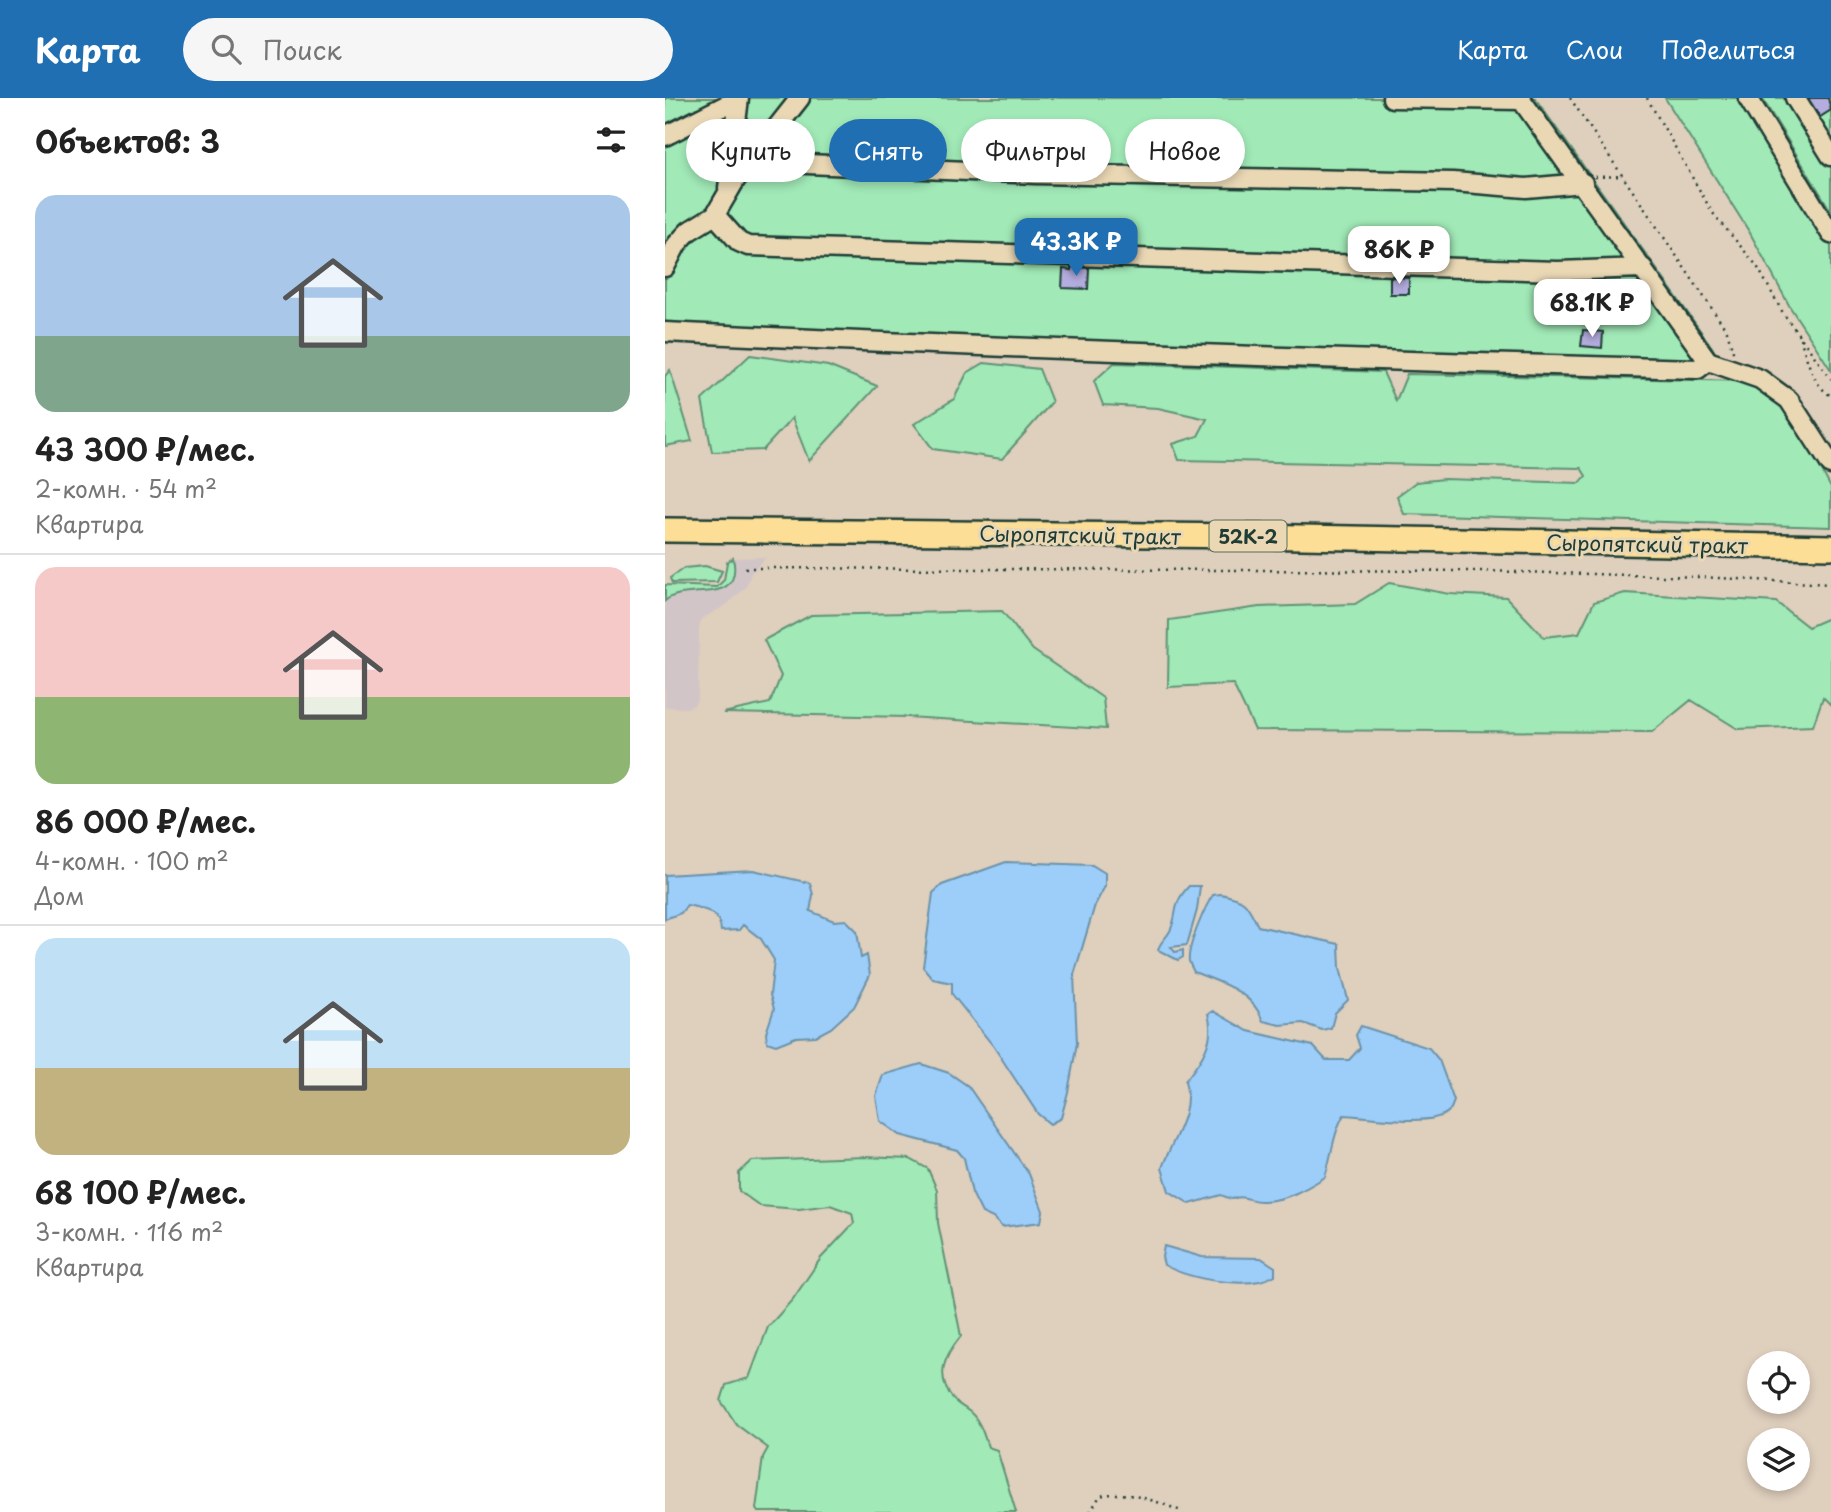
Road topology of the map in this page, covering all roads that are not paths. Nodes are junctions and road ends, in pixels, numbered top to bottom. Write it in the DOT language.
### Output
graph roads {
  1 [pos="800,98"];
  2 [pos="1392,98"];
  3 [pos="1748,98"];
  4 [pos="1795,98"];
  5 [pos="739,99"];
  6 [pos="1521,99"];
  7 [pos="784,119"];
  8 [pos="665,136"];
  9 [pos="1831,156"];
  10 [pos="815,164"];
  11 [pos="734,182"];
  12 [pos="1583,183"];
  13 [pos="727,195"];
  14 [pos="715,215"];
  15 [pos="1831,234"];
  16 [pos="665,267"];
  17 [pos="1643,268"];
  18 [pos="665,332"];
  19 [pos="1708,360"];
  20 [pos="1831,465"];
  21 [pos="665,530"];
  22 [pos="665,546"];
  23 [pos="1831,547"];
  24 [pos="1831,561"];
  1 -- 7 [label="street"];
  2 -- 6 [label="street"];
  3 -- 15 [label="street"];
  4 -- 9 [label="street"];
  5 -- 8 [label="street"];
  5 -- 13 [label="street"];
  6 -- 12 [label="street"];
  10 -- 12 [label="street"];
  11 -- 13 [label="street"];
  12 -- 17 [label="street"];
  13 -- 14 [label="street"];
  14 -- 16 [label="street"];
  14 -- 17 [label="street"];
  17 -- 19 [label="street"];
  18 -- 19 [label="street"];
  19 -- 20 [label="street"];
  21 -- 23 [label="main road, Сыропятский тракт / 52К-2"];
  22 -- 24 [label="main road, Сыропятский тракт / 52К-2"];
}
